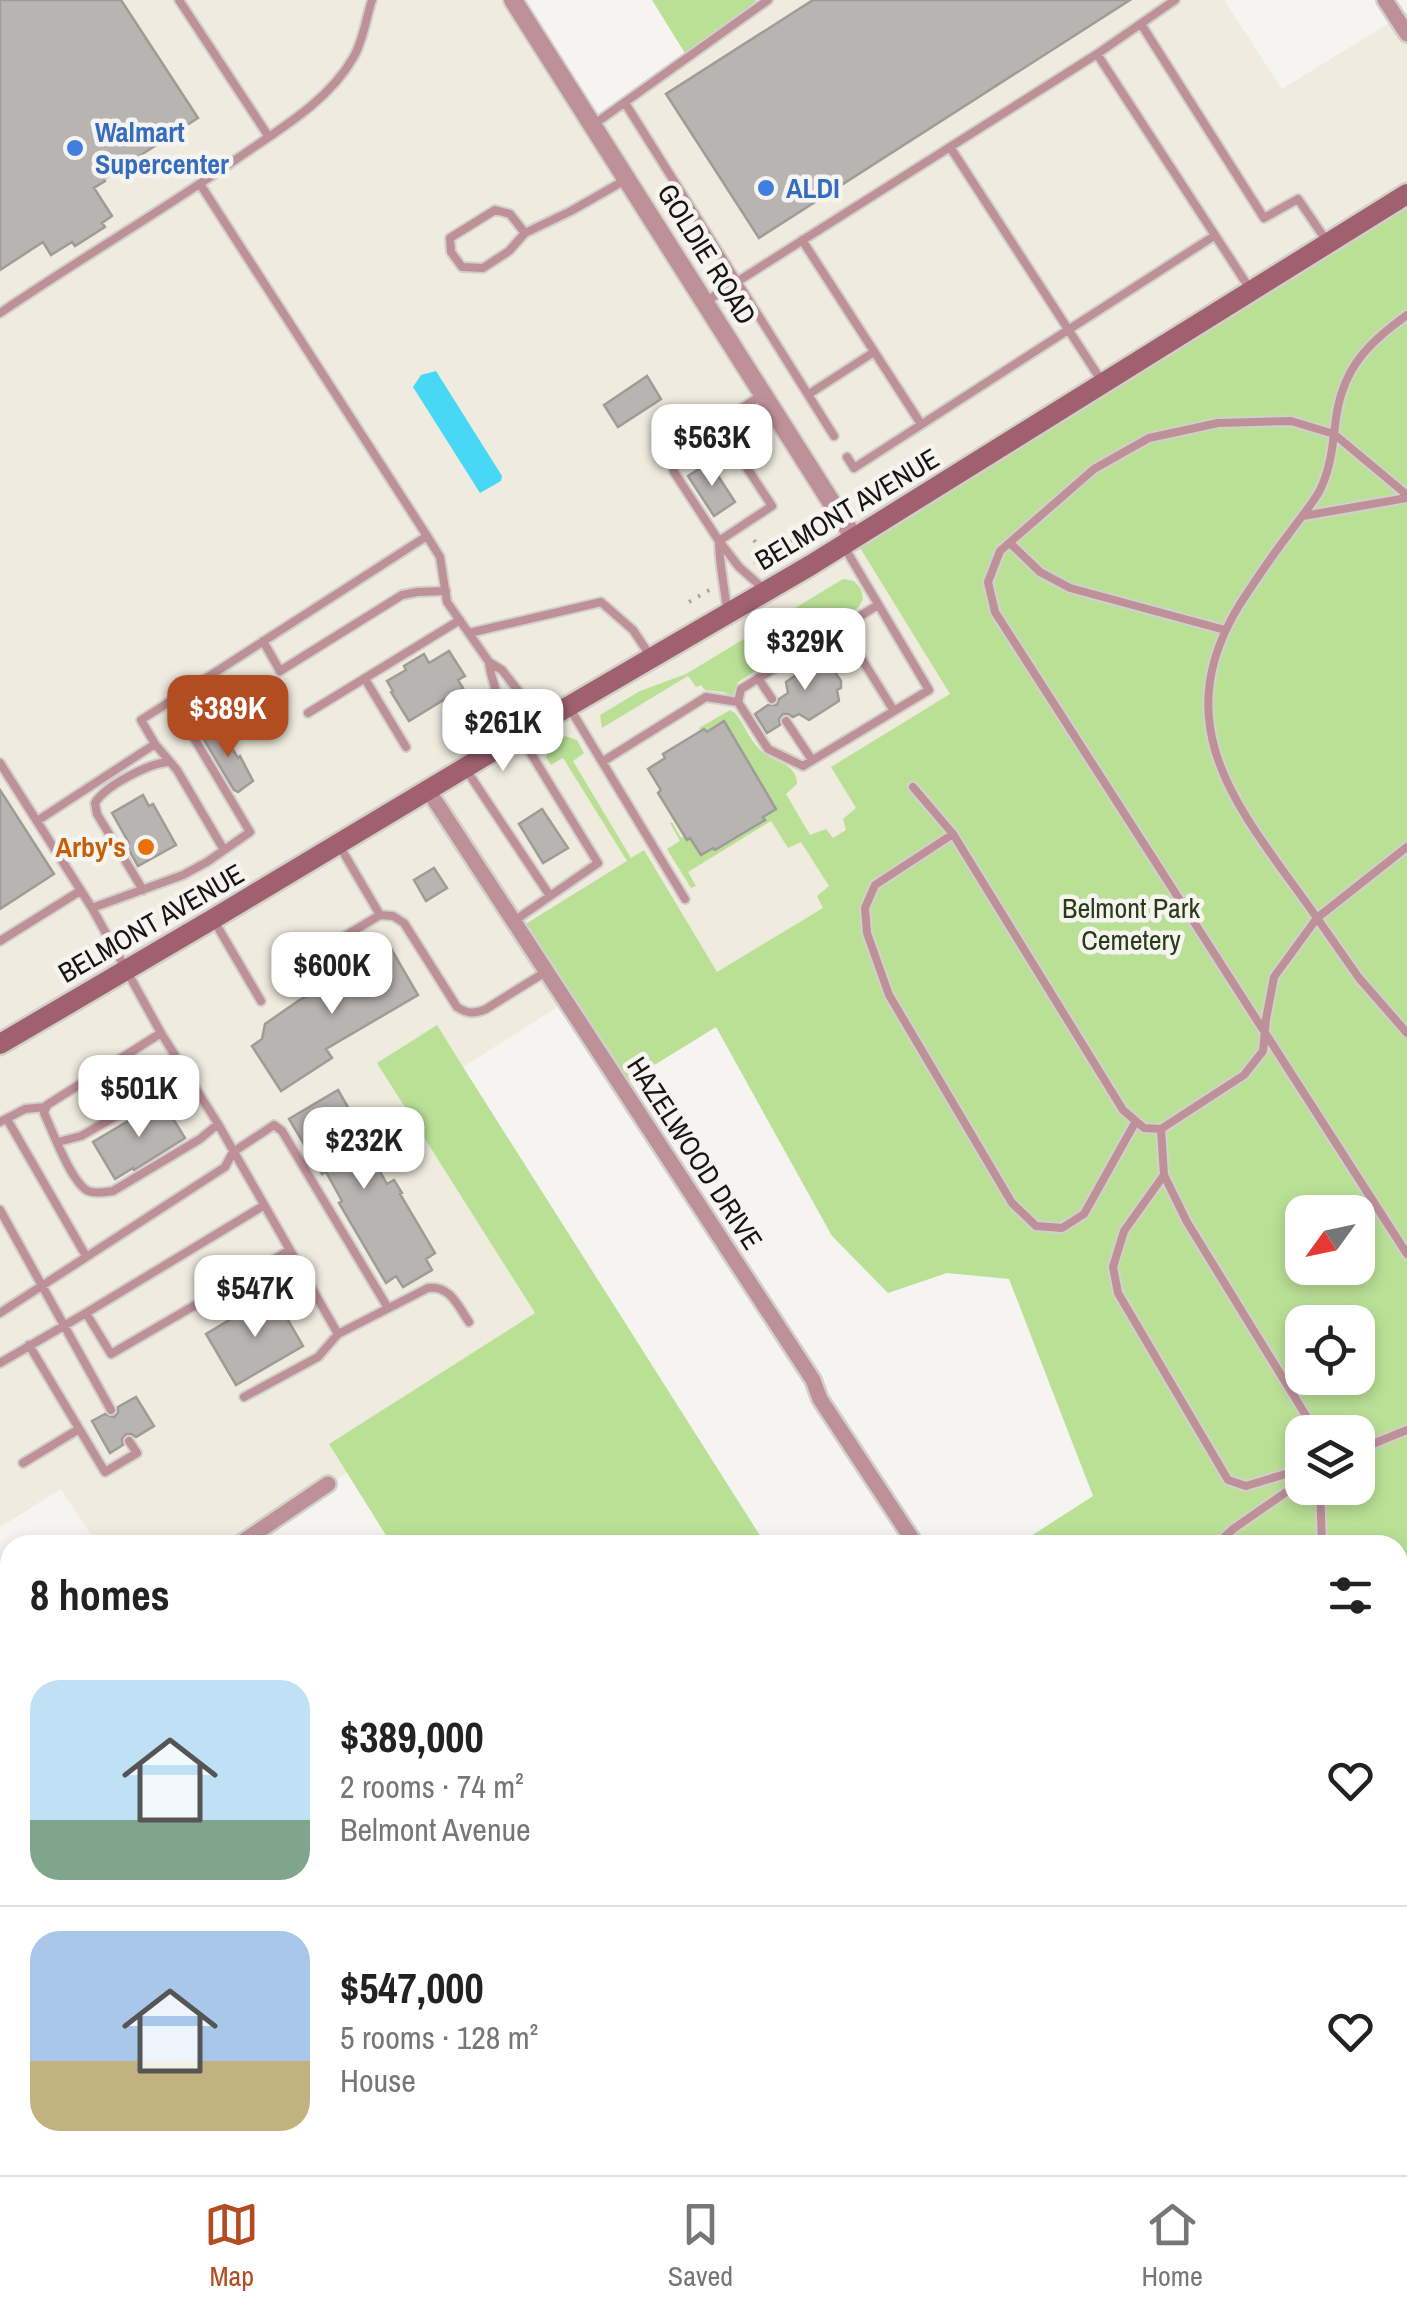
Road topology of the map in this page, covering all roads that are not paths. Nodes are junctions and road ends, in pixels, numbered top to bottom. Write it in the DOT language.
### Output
graph roads {
  1 [pos="179,0"];
  2 [pos="372,0"];
  3 [pos="513,0"];
  4 [pos="768,0"];
  5 [pos="1174,0"];
  6 [pos="1385,0"];
  7 [pos="1141,24"];
  8 [pos="1407,34"];
  9 [pos="1097,54"];
  10 [pos="625,103"];
  11 [pos="593,125"];
  12 [pos="269,137"];
  13 [pos="950,147"];
  14 [pos="627,178"];
  15 [pos="200,184"];
  16 [pos="1407,194"];
  17 [pos="525,233"];
  18 [pos="1214,236"];
  19 [pos="802,240"];
  20 [pos="1328,243"];
  21 [pos="738,280"];
  22 [pos="1251,291"];
  23 [pos="705,302"];
  24 [pos="0,313"];
  25 [pos="1407,315"];
  26 [pos="1068,329"];
  27 [pos="874,352"];
  28 [pos="1103,383"];
  29 [pos="763,394"];
  30 [pos="808,394"];
  31 [pos="718,424"];
  32 [pos="921,424"];
  33 [pos="1334,434"];
  34 [pos="834,436"];
  35 [pos="847,456"];
  36 [pos="1407,496"];
  37 [pos="1302,516"];
  38 [pos="427,536"];
  39 [pos="719,542"];
  40 [pos="848,542"];
  41 [pos="1010,543"];
  42 [pos="446,591"];
  43 [pos="766,591"];
  44 [pos="878,606"];
  45 [pos="727,614"];
  46 [pos="460,620"];
  47 [pos="842,627"];
  48 [pos="1225,630"];
  49 [pos="469,632"];
  50 [pos="263,641"];
  51 [pos="651,658"];
  52 [pos="489,662"];
  53 [pos="364,678"];
  54 [pos="758,678"];
  55 [pos="240,696"];
  56 [pos="772,699"];
  57 [pos="738,702"];
  58 [pos="894,711"];
  59 [pos="560,712"];
  60 [pos="308,714"];
  61 [pos="786,721"];
  62 [pos="520,735"];
  63 [pos="155,744"];
  64 [pos="406,747"];
  65 [pos="498,748"];
  66 [pos="812,760"];
  67 [pos="169,762"];
  68 [pos="602,762"];
  69 [pos="0,763"];
  70 [pos="465,768"];
  71 [pos="913,788"];
  72 [pos="428,790"];
  73 [pos="38,821"];
  74 [pos="953,834"];
  75 [pos="338,844"];
  76 [pos="1407,847"];
  77 [pos="224,850"];
  78 [pos="143,890"];
  79 [pos="80,891"];
  80 [pos="550,896"];
  81 [pos="685,899"];
  82 [pos="92,908"];
  83 [pos="380,915"];
  84 [pos="1317,918"];
  85 [pos="213,919"];
  86 [pos="514,921"];
  87 [pos="0,941"];
  88 [pos="126,968"];
  89 [pos="291,968"];
  90 [pos="547,970"];
  91 [pos="261,1002"];
  92 [pos="1265,1032"];
  93 [pos="1407,1033"];
  94 [pos="161,1034"];
  95 [pos="0,1044"];
  96 [pos="187,1076"];
  97 [pos="46,1107"];
  98 [pos="4,1120"];
  99 [pos="1136,1121"];
  100 [pos="218,1124"];
  101 [pos="1160,1129"];
  102 [pos="58,1142"];
  103 [pos="233,1152"];
  104 [pos="1164,1174"];
  105 [pos="264,1206"];
  106 [pos="0,1210"];
  107 [pos="290,1250"];
  108 [pos="1407,1254"];
  109 [pos="86,1256"];
  110 [pos="42,1287"];
  111 [pos="388,1308"];
  112 [pos="0,1313"];
  113 [pos="86,1313"];
  114 [pos="469,1322"];
  115 [pos="63,1326"];
  116 [pos="338,1334"];
  117 [pos="29,1345"];
  118 [pos="0,1362"];
  119 [pos="244,1397"];
  120 [pos="111,1410"];
  121 [pos="1306,1415"];
  122 [pos="78,1429"];
  123 [pos="1407,1430"];
  124 [pos="129,1441"];
  125 [pos="1375,1443"];
  126 [pos="23,1463"];
  127 [pos="1285,1474"];
  128 [pos="328,1484"];
  129 [pos="1285,1492"];
  130 [pos="1321,1505"];
  131 [pos="253,1535"];
  132 [pos="909,1535"];
  133 [pos="1225,1535"];
  134 [pos="1322,1535"];
  1 -- 12 [label="lane"];
  2 -- 12 [label="lane"];
  3 -- 11 [label="street, GOLDIE ROAD"];
  4 -- 10 [label="lane"];
  5 -- 7 [label="lane"];
  6 -- 8 [label="street"];
  7 -- 9 [label="lane"];
  7 -- 20 [label="lane"];
  9 -- 13 [label="lane"];
  9 -- 18 [label="lane"];
  10 -- 11 [label="lane"];
  10 -- 21 [label="lane"];
  11 -- 14 [label="street, GOLDIE ROAD"];
  12 -- 15 [label="lane"];
  13 -- 19 [label="lane"];
  13 -- 26 [label="lane"];
  14 -- 17 [label="lane"];
  14 -- 23 [label="street, GOLDIE ROAD"];
  15 -- 24 [label="lane"];
  15 -- 38 [label="lane"];
  16 -- 20 [label="main road, BELMONT AVENUE"];
  17 -- 17 [label="lane"];
  18 -- 22 [label="lane"];
  18 -- 26 [label="lane"];
  19 -- 21 [label="lane"];
  19 -- 27 [label="lane"];
  20 -- 22 [label="main road, BELMONT AVENUE"];
  21 -- 23 [label="lane"];
  21 -- 30 [label="lane"];
  22 -- 28 [label="main road, BELMONT AVENUE"];
  23 -- 29 [label="street, GOLDIE ROAD"];
  25 -- 33 [label="lane"];
  26 -- 28 [label="lane"];
  26 -- 32 [label="lane"];
  27 -- 30 [label="lane"];
  27 -- 32 [label="lane"];
  28 -- 40 [label="main road, BELMONT AVENUE"];
  29 -- 31 [label="lane"];
  29 -- 40 [label="street, GOLDIE ROAD"];
  30 -- 34 [label="lane"];
  31 -- 39 [label="lane"];
  31 -- 39 [label="lane"];
  32 -- 35 [label="lane"];
  33 -- 36 [label="lane"];
  33 -- 37 [label="lane"];
  33 -- 41 [label="lane"];
  36 -- 37 [label="lane"];
  37 -- 48 [label="lane"];
  38 -- 42 [label="lane"];
  38 -- 50 [label="lane"];
  39 -- 43 [label="lane"];
  39 -- 45 [label="lane"];
  40 -- 43 [label="main road, BELMONT AVENUE"];
  40 -- 44 [label="lane"];
  41 -- 48 [label="lane"];
  41 -- 92 [label="lane"];
  42 -- 46 [label="lane"];
  42 -- 50 [label="lane"];
  43 -- 45 [label="main road, BELMONT AVENUE"];
  44 -- 47 [label="lane"];
  44 -- 58 [label="lane"];
  45 -- 51 [label="main road, BELMONT AVENUE"];
  46 -- 49 [label="lane"];
  46 -- 53 [label="lane"];
  47 -- 54 [label="lane"];
  47 -- 58 [label="lane"];
  48 -- 84 [label="lane"];
  49 -- 51 [label="lane"];
  49 -- 52 [label="lane"];
  50 -- 63 [label="lane"];
  51 -- 59 [label="main road, BELMONT AVENUE"];
  52 -- 59 [label="lane"];
  52 -- 65 [label="lane"];
  53 -- 60 [label="lane"];
  53 -- 64 [label="lane"];
  54 -- 56 [label="lane"];
  54 -- 57 [label="lane"];
  55 -- 77 [label="lane"];
  57 -- 66 [label="lane"];
  57 -- 68 [label="lane"];
  58 -- 66 [label="lane"];
  59 -- 62 [label="main road, BELMONT AVENUE"];
  59 -- 68 [label="lane"];
  61 -- 66 [label="lane"];
  62 -- 65 [label="main road, BELMONT AVENUE"];
  62 -- 80 [label="lane"];
  63 -- 67 [label="lane"];
  63 -- 73 [label="lane"];
  65 -- 70 [label="main road, BELMONT AVENUE"];
  67 -- 77 [label="lane"];
  67 -- 78 [label="lane"];
  68 -- 81 [label="lane"];
  69 -- 73 [label="lane"];
  70 -- 72 [label="main road, BELMONT AVENUE"];
  70 -- 80 [label="lane"];
  71 -- 74 [label="lane"];
  72 -- 75 [label="main road, BELMONT AVENUE"];
  72 -- 86 [label="street, HAZELWOOD DRIVE"];
  73 -- 79 [label="lane"];
  74 -- 99 [label="lane"];
  74 -- 99 [label="lane"];
  75 -- 83 [label="lane"];
  75 -- 85 [label="main road, BELMONT AVENUE"];
  76 -- 84 [label="lane"];
  77 -- 78 [label="lane"];
  78 -- 82 [label="lane"];
  79 -- 82 [label="lane"];
  79 -- 87 [label="lane"];
  80 -- 86 [label="lane"];
  82 -- 88 [label="lane"];
  83 -- 89 [label="lane"];
  83 -- 90 [label="lane"];
  84 -- 92 [label="lane"];
  84 -- 93 [label="lane"];
  85 -- 88 [label="main road, BELMONT AVENUE"];
  85 -- 91 [label="lane"];
  86 -- 90 [label="street, HAZELWOOD DRIVE"];
  88 -- 94 [label="lane"];
  88 -- 95 [label="main road, BELMONT AVENUE"];
  90 -- 132 [label="street, HAZELWOOD DRIVE"];
  92 -- 101 [label="lane"];
  92 -- 108 [label="lane"];
  94 -- 96 [label="lane"];
  94 -- 97 [label="lane"];
  96 -- 100 [label="lane"];
  96 -- 102 [label="lane"];
  97 -- 98 [label="lane"];
  97 -- 102 [label="lane"];
  98 -- 109 [label="lane"];
  99 -- 101 [label="lane"];
  100 -- 102 [label="lane"];
  100 -- 103 [label="lane"];
  101 -- 104 [label="lane"];
  103 -- 105 [label="lane"];
  103 -- 109 [label="lane"];
  103 -- 111 [label="lane"];
  104 -- 121 [label="lane"];
  104 -- 127 [label="lane"];
  105 -- 107 [label="lane"];
  105 -- 113 [label="lane"];
  106 -- 110 [label="lane"];
  107 -- 113 [label="lane"];
  107 -- 116 [label="lane"];
  109 -- 110 [label="lane"];
  110 -- 112 [label="lane"];
  110 -- 115 [label="lane"];
  111 -- 114 [label="lane"];
  111 -- 116 [label="lane"];
  113 -- 115 [label="lane"];
  115 -- 117 [label="lane"];
  115 -- 120 [label="lane"];
  116 -- 119 [label="lane"];
  117 -- 118 [label="lane"];
  117 -- 122 [label="lane"];
  122 -- 124 [label="lane"];
  122 -- 126 [label="lane"];
  123 -- 125 [label="lane"];
  128 -- 131 [label="street"];
  129 -- 133 [label="lane"];
  130 -- 134 [label="lane"];
}
